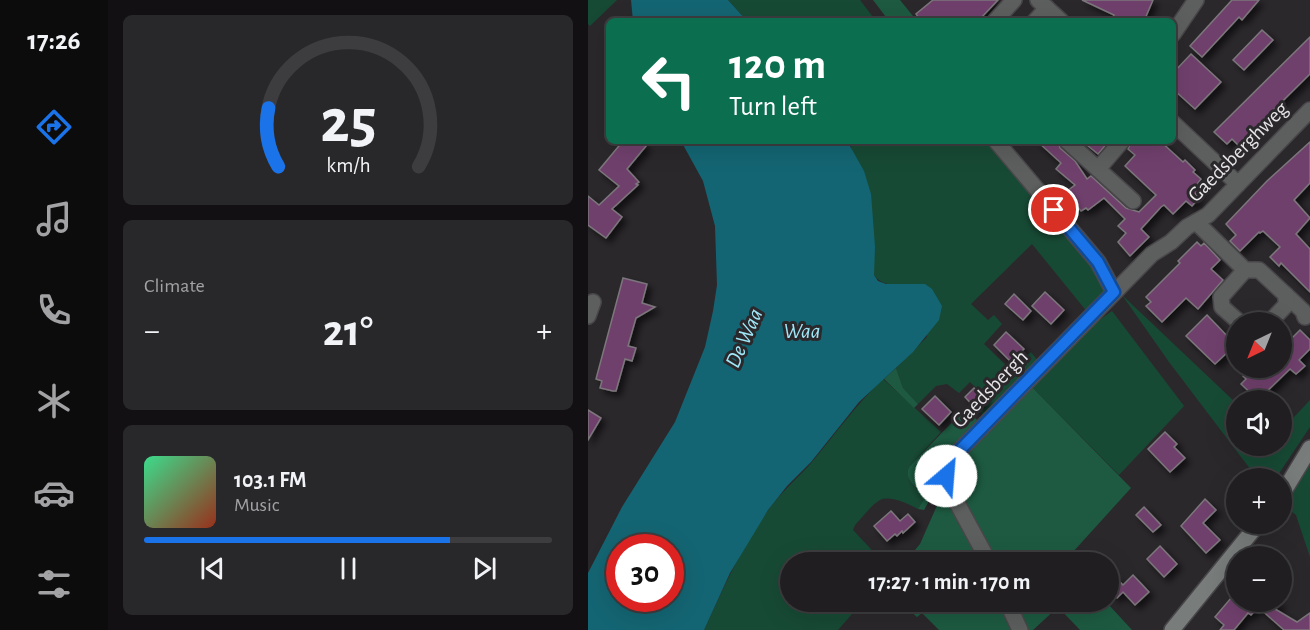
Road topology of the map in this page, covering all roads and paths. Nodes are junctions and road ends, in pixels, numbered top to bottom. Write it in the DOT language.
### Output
graph roads {
  1 [pos="1014,0"];
  2 [pos="1196,0"];
  3 [pos="1042,4"];
  4 [pos="998,18"];
  5 [pos="1036,18"];
  6 [pos="1058,18"];
  7 [pos="1176,30"];
  8 [pos="1310,110"];
  9 [pos="1176,126"];
  10 [pos="999,144"];
  11 [pos="1070,144"];
  12 [pos="1119,144"];
  13 [pos="1098,168"];
  14 [pos="1238,184"];
  15 [pos="1133,201"];
  16 [pos="1196,222"];
  17 [pos="1245,270"];
  18 [pos="1114,292"];
  19 [pos="1286,295"];
  20 [pos="1228,312"];
  21 [pos="1279,312"];
  22 [pos="1305,317"];
  23 [pos="1310,448"];
  24 [pos="1292,478"];
  25 [pos="1250,534"];
  26 [pos="984,552"];
  27 [pos="1012,612"];
  28 [pos="1020,630"];
  29 [pos="1172,630"];
  1 -- 4 [label="street"];
  2 -- 7 [label="street"];
  3 -- 5 [label="street"];
  3 -- 6 [label="street"];
  8 -- 14 [label="street, Gaedsberghweg"];
  9 -- 14 [label="street"];
  10 -- 18 [label="street"];
  11 -- 13 [label="street"];
  12 -- 13 [label="street"];
  13 -- 15 [label="street"];
  14 -- 16 [label="street, Gaedsberghweg"];
  16 -- 17 [label="street"];
  16 -- 18 [label="street, Gaedsberghweg"];
  17 -- 19 [label="street"];
  17 -- 20 [label="street"];
  18 -- 26 [label="street, Gaedsbergh"];
  19 -- 21 [label="street"];
  19 -- 22 [label="street"];
  23 -- 24 [label="main road"];
  25 -- 29 [label="main road"];
  27 -- 28 [label="street"];
}
